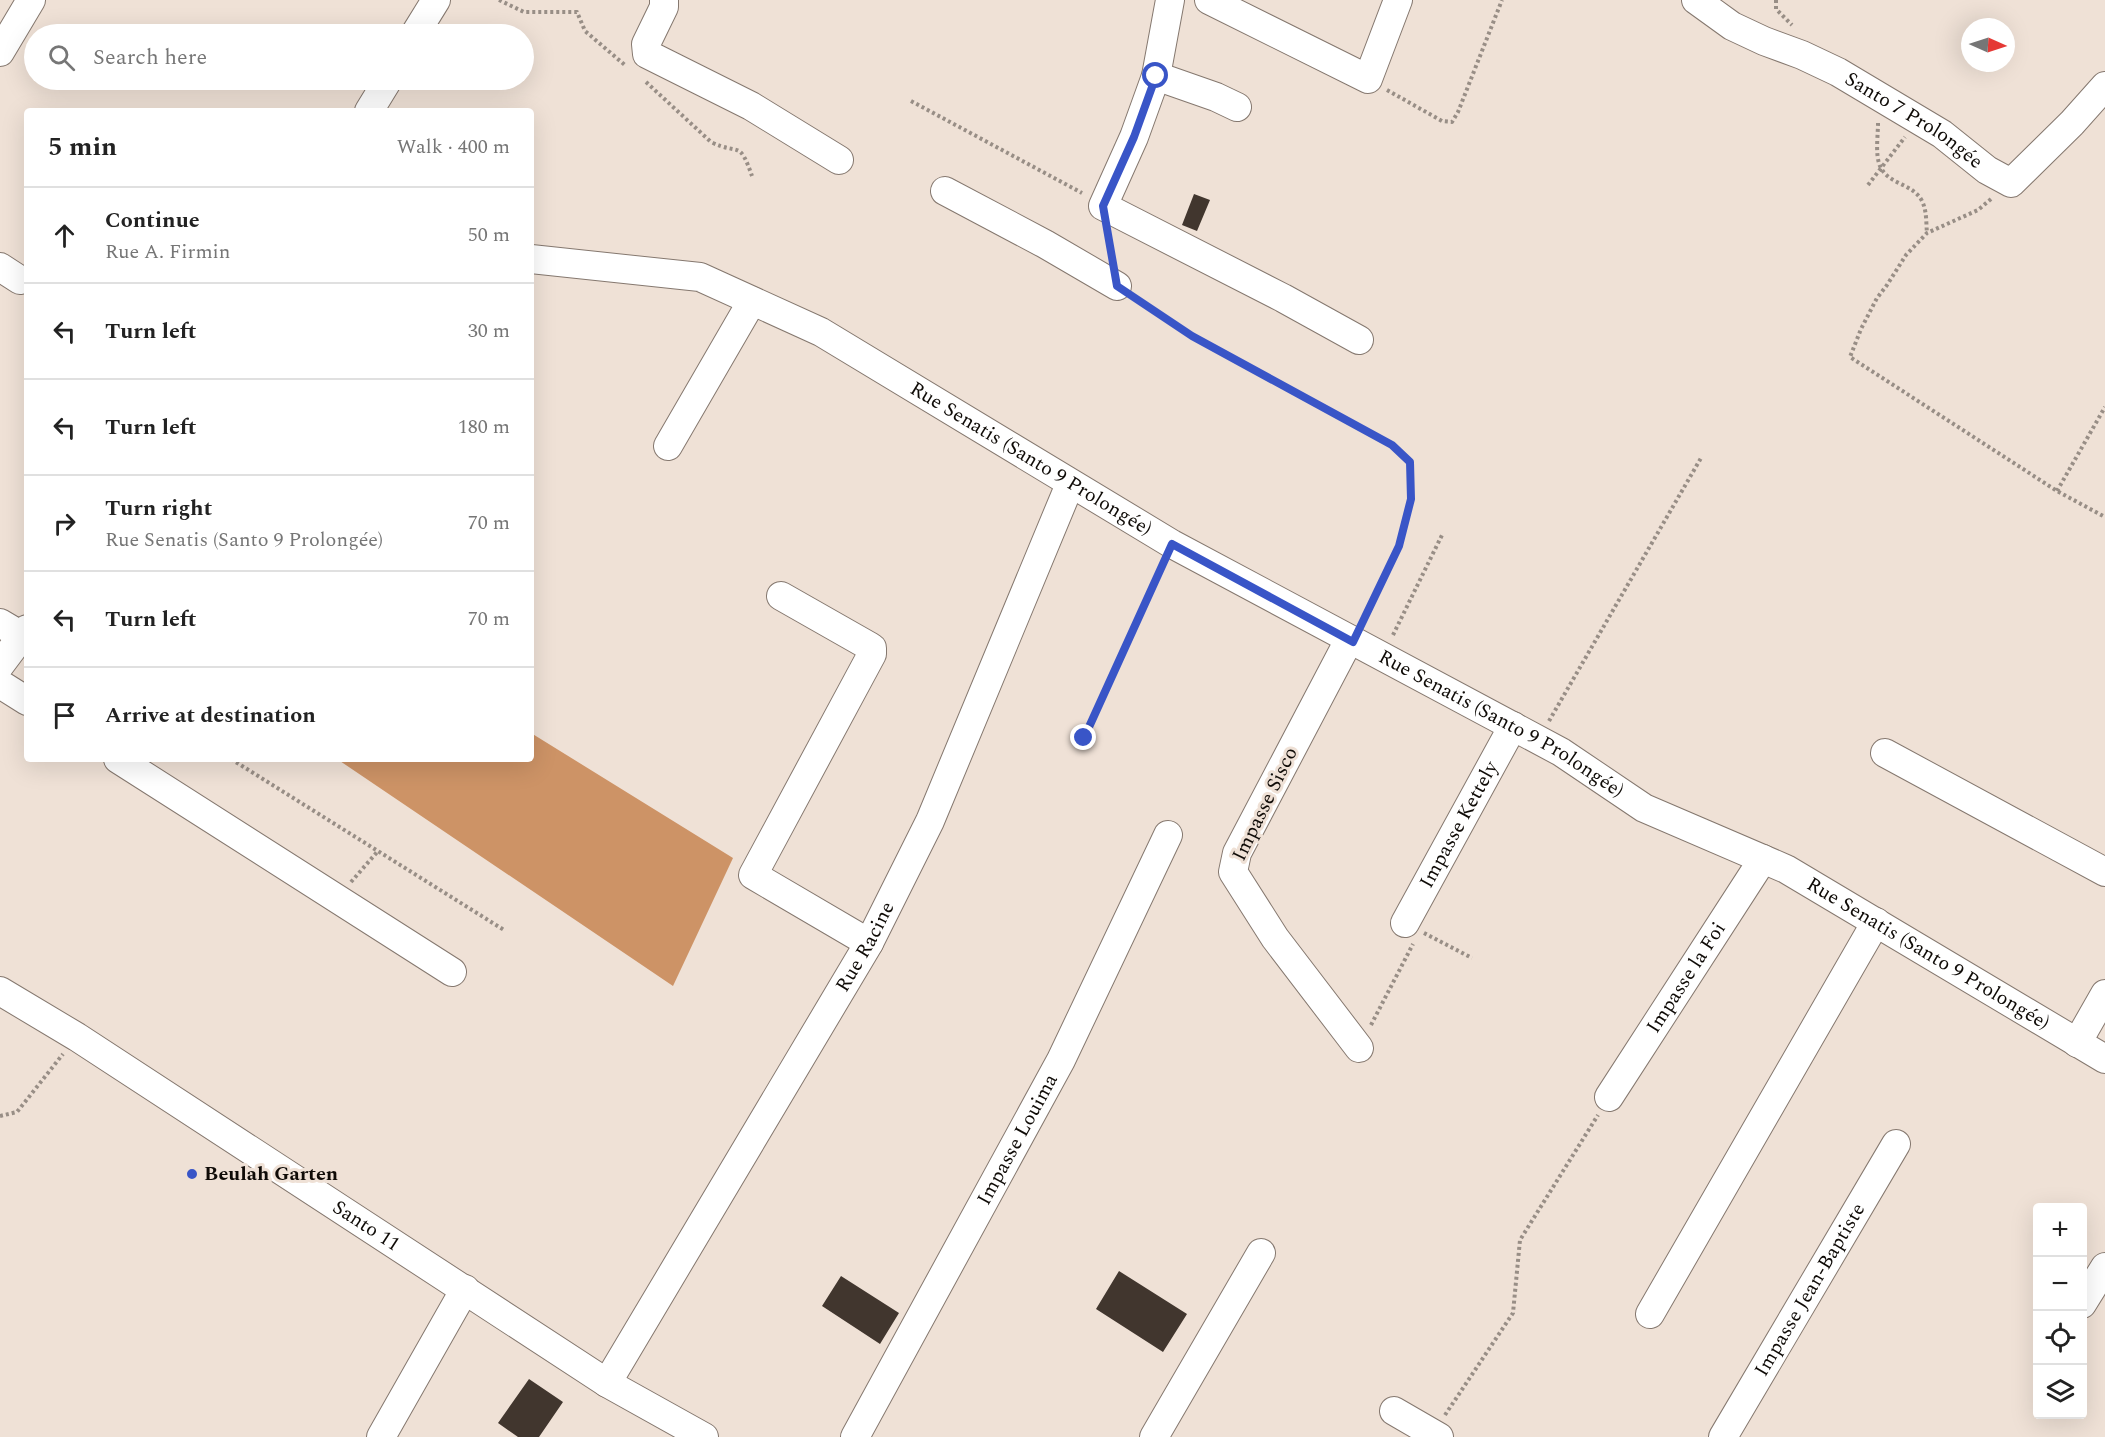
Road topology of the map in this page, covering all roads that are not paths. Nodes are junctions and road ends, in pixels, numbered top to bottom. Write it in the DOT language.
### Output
graph roads {
  1 [pos="31,0"];
  2 [pos="436,0"];
  3 [pos="664,0"];
  4 [pos="1170,0"];
  5 [pos="1209,0"];
  6 [pos="1398,0"];
  7 [pos="1696,0"];
  8 [pos="421,24"];
  9 [pos="0,52"];
  10 [pos="1156,76"];
  11 [pos="2105,86"];
  12 [pos="382,90"];
  13 [pos="1237,107"];
  14 [pos="371,108"];
  15 [pos="839,160"];
  16 [pos="945,191"];
  17 [pos="534,259"];
  18 [pos="1117,286"];
  19 [pos="752,301"];
  20 [pos="1359,340"];
  21 [pos="668,446"];
  22 [pos="1070,484"];
  23 [pos="781,596"];
  24 [pos="16,629"];
  25 [pos="1351,641"];
  26 [pos="0,665"];
  27 [pos="0,684"];
  28 [pos="24,699"];
  29 [pos="1513,726"];
  30 [pos="1885,753"];
  31 [pos="123,762"];
  32 [pos="1168,835"];
  33 [pos="1763,859"];
  34 [pos="2105,872"];
  35 [pos="1876,922"];
  36 [pos="1413,926"];
  37 [pos="869,943"];
  38 [pos="452,972"];
  39 [pos="0,990"];
  40 [pos="2105,994"];
  41 [pos="2077,1042"];
  42 [pos="1359,1048"];
  43 [pos="2105,1059"];
  44 [pos="1609,1097"];
  45 [pos="1896,1144"];
  46 [pos="1261,1253"];
  47 [pos="2105,1267"];
  48 [pos="465,1289"];
  49 [pos="2087,1296"];
  50 [pos="1650,1314"];
  51 [pos="607,1383"];
  52 [pos="1394,1411"];
  53 [pos="1436,1435"];
  54 [pos="381,1437"];
  55 [pos="704,1437"];
  56 [pos="855,1437"];
  57 [pos="1154,1437"];
  58 [pos="1724,1437"];
  1 -- 9 [label="street"];
  2 -- 8 [label="street"];
  3 -- 15 [label="street"];
  4 -- 10 [label="street"];
  5 -- 6 [label="street"];
  7 -- 11 [label="street, Santo 7 Prolongée"];
  10 -- 13 [label="street"];
  10 -- 20 [label="street"];
  12 -- 14 [label="street"];
  16 -- 18 [label="street"];
  17 -- 19 [label="street, Rue Senatis (Santo 9 Prolongée)"];
  19 -- 21 [label="street"];
  19 -- 22 [label="street, Rue Senatis (Santo 9 Prolongée)"];
  22 -- 25 [label="street, Rue Senatis (Santo 9 Prolongée)"];
  22 -- 37 [label="street, Rue Racine"];
  23 -- 37 [label="street"];
  24 -- 26 [label="street"];
  25 -- 29 [label="street, Rue Senatis (Santo 9 Prolongée)"];
  25 -- 42 [label="street, Impasse Sisco"];
  27 -- 28 [label="street"];
  29 -- 33 [label="street, Rue Senatis (Santo 9 Prolongée)"];
  29 -- 36 [label="street, Impasse Kettely"];
  30 -- 34 [label="street"];
  31 -- 38 [label="street"];
  32 -- 56 [label="street, Impasse Louima"];
  33 -- 35 [label="street, Rue Senatis (Santo 9 Prolongée)"];
  33 -- 44 [label="street, Impasse la Foi"];
  35 -- 41 [label="street, Rue Senatis (Santo 9 Prolongée)"];
  35 -- 50 [label="street"];
  37 -- 51 [label="street, Rue Racine"];
  39 -- 48 [label="street, Santo 11"];
  40 -- 41 [label="street"];
  41 -- 43 [label="street, Rue Senatis (Santo 9 Prolongée)"];
  45 -- 58 [label="street, Impasse Jean-Baptiste"];
  46 -- 57 [label="street"];
  47 -- 49 [label="street"];
  48 -- 51 [label="street, Santo 11"];
  48 -- 54 [label="street"];
  51 -- 55 [label="street, Santo 11"];
  52 -- 53 [label="street"];
}
